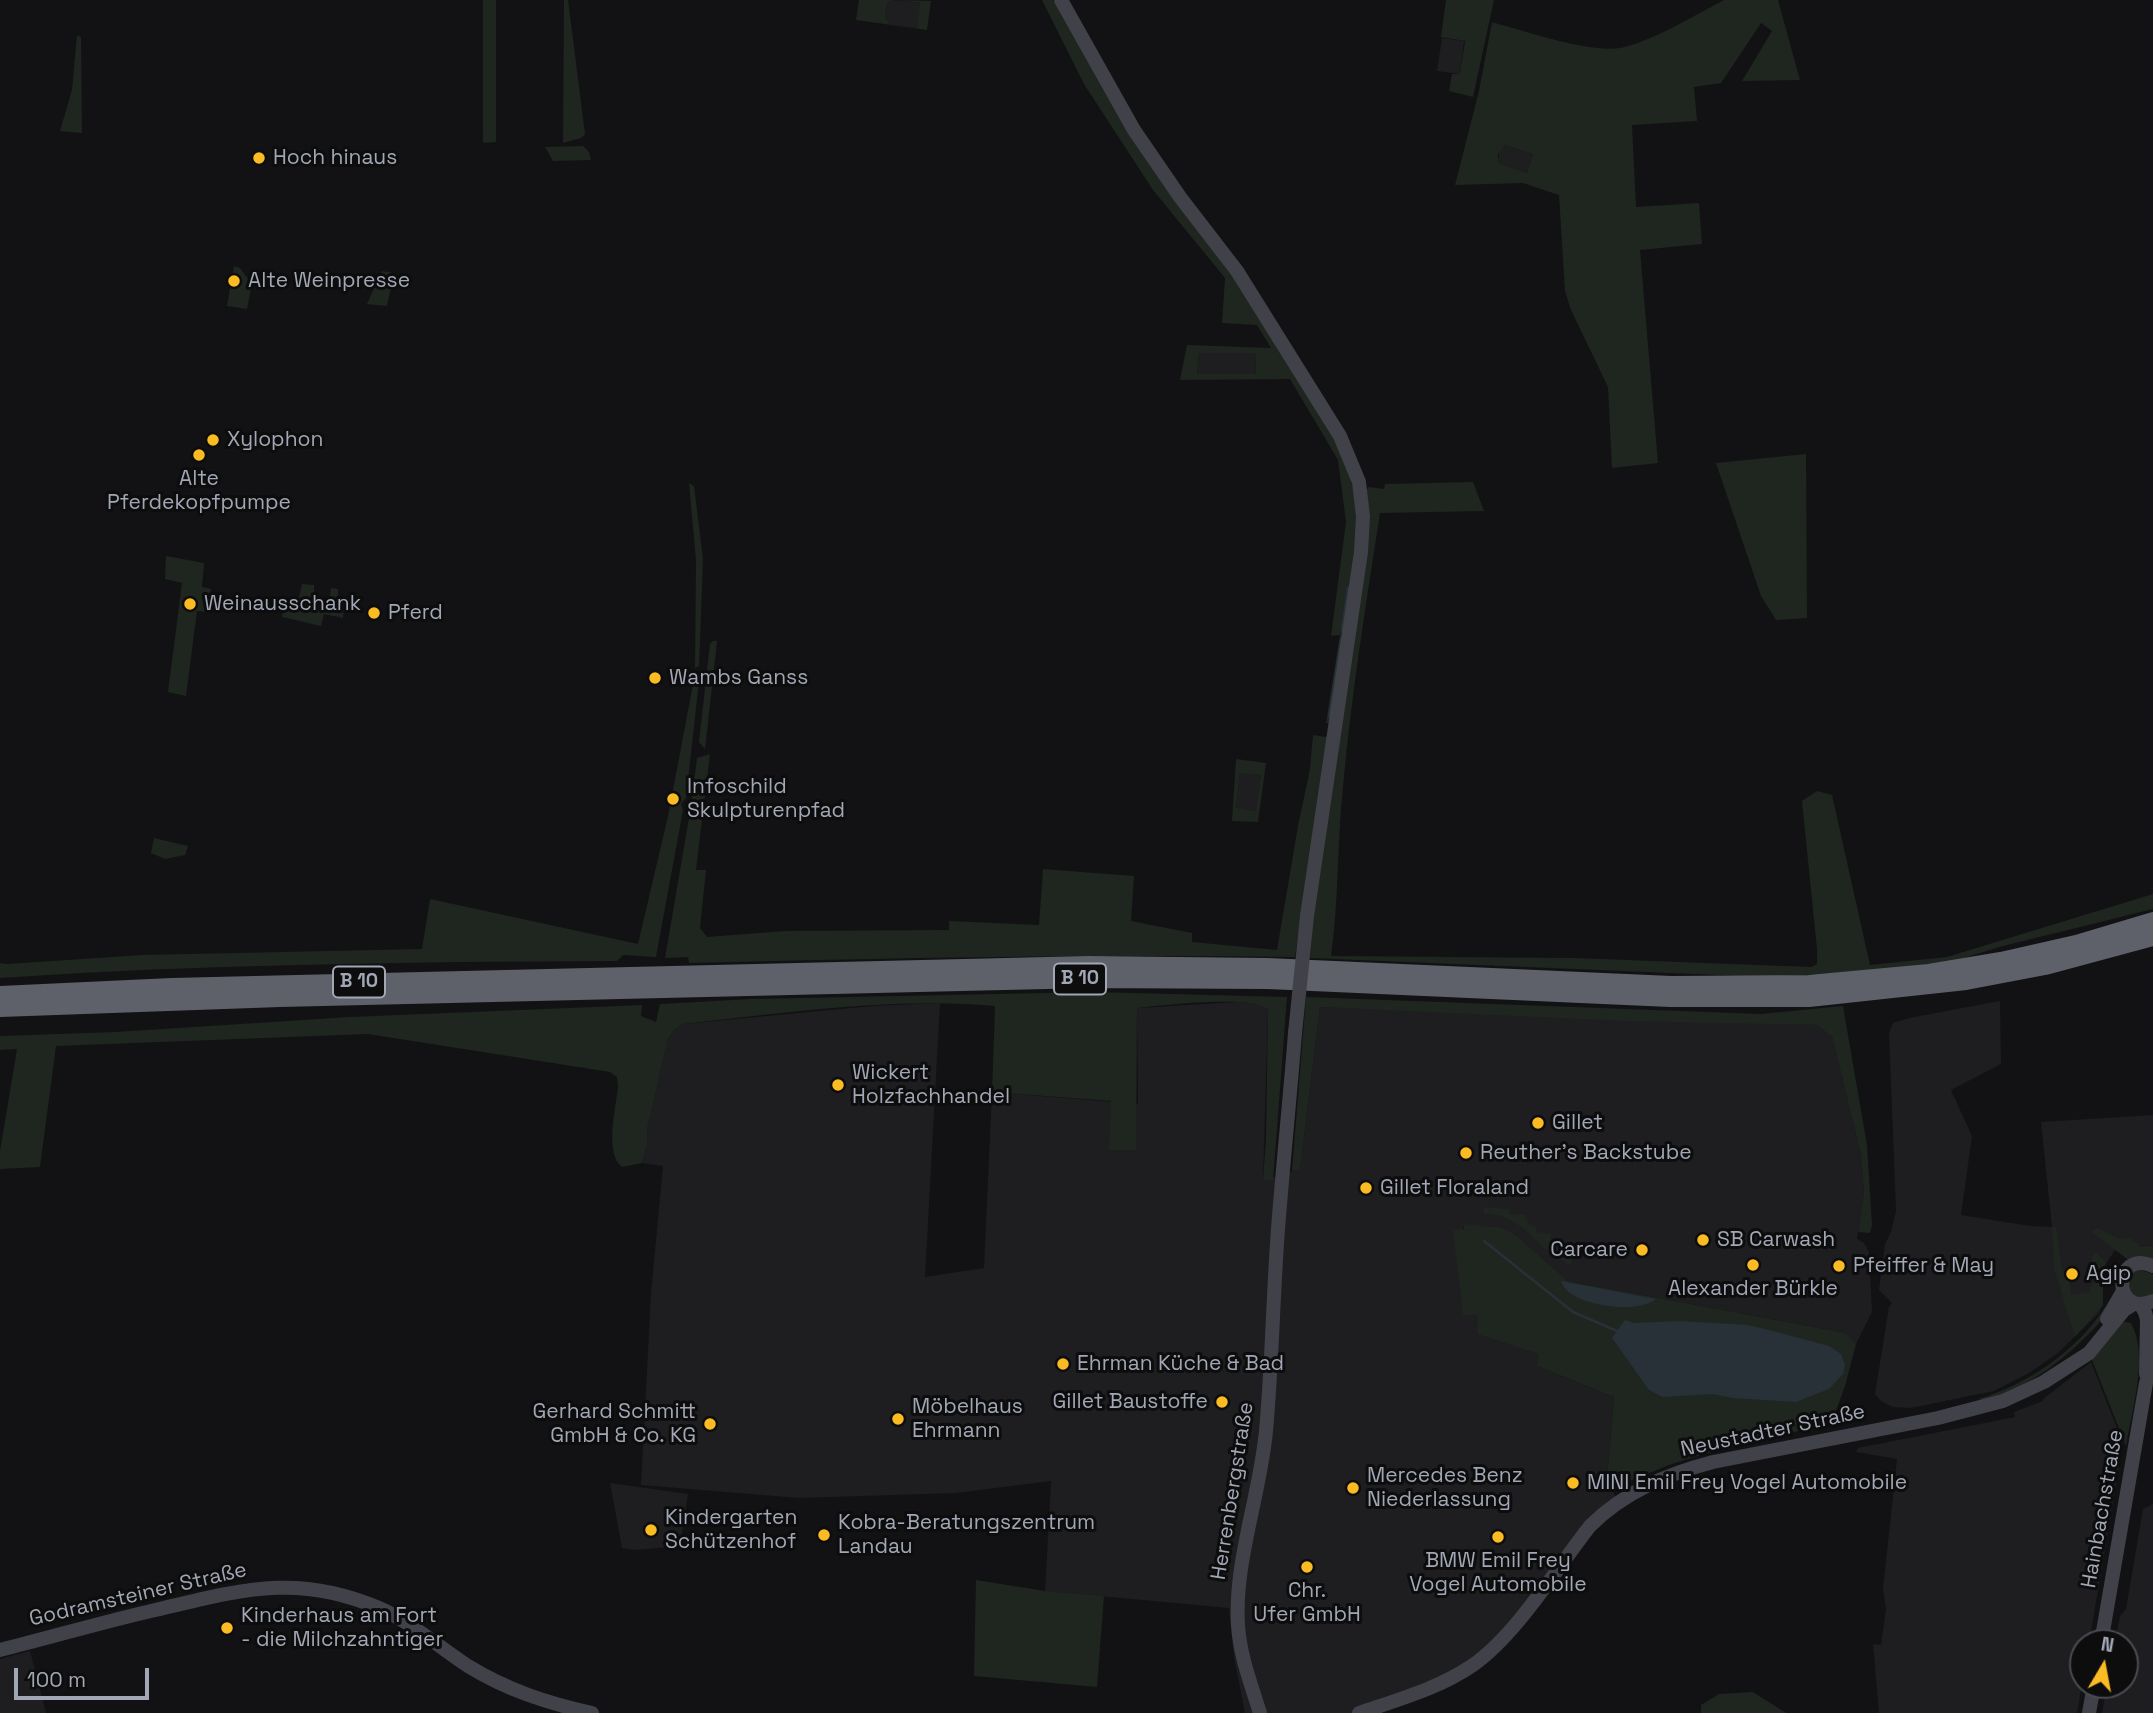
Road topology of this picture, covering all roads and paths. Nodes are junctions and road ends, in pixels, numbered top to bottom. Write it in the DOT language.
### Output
graph roads {
  1 [pos="1061,0"];
  2 [pos="2153,922"];
  3 [pos="2153,937"];
  4 [pos="0,995"];
  5 [pos="0,1008"];
  6 [pos="2152,1265"];
  7 [pos="2123,1291"];
  8 [pos="2143,1303"];
  9 [pos="2153,1363"];
  10 [pos="2065,1368"];
  11 [pos="2146,1383"];
  12 [pos="2103,1629"];
  13 [pos="0,1650"];
  14 [pos="592,1713"];
  15 [pos="1260,1713"];
  16 [pos="1359,1713"];
  1 -- 15 [label="main road, Herrenbergstraße, bridge"];
  2 -- 4 [label="highway, B 10"];
  3 -- 5 [label="highway, B 10"];
  6 -- 7 [label="main road, Neustadter Straße"];
  7 -- 8 [label="main road"];
  7 -- 10 [label="main road, Neustadter Straße"];
  8 -- 10 [label="main road, Neustadter Straße"];
  8 -- 11 [label="main road, Hainbachstraße"];
  9 -- 11 [label="main road, Hainbachstraße"];
  10 -- 16 [label="main road, Neustadter Straße"];
  11 -- 12 [label="main road, Hainbachstraße"];
  13 -- 14 [label="main road, Godramsteiner Straße"];
}
